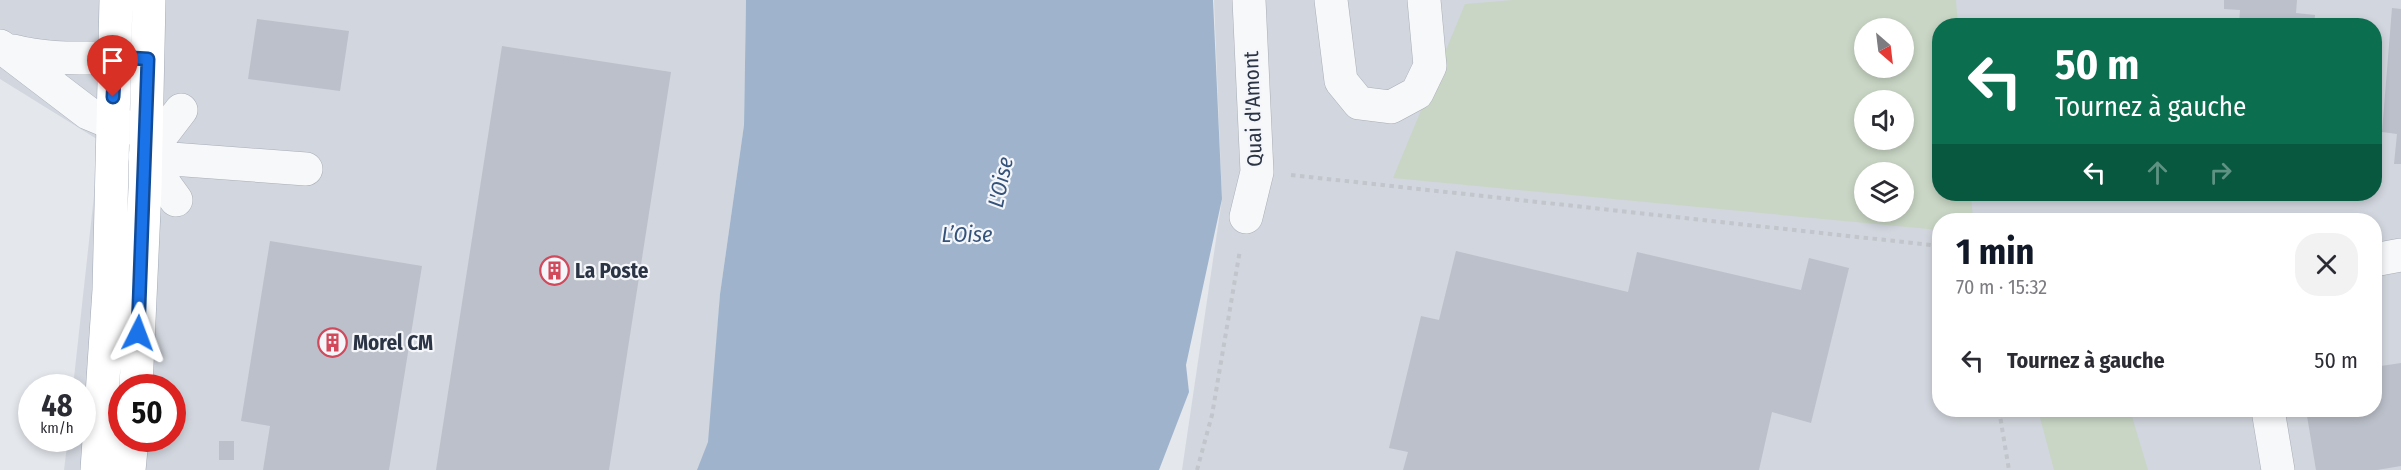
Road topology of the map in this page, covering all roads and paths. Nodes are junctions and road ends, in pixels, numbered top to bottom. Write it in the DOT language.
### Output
graph roads {
  1 [pos="116,0"];
  2 [pos="148,0"];
  3 [pos="1249,0"];
  4 [pos="1331,0"];
  5 [pos="1424,0"];
  6 [pos="4,48"];
  7 [pos="115,57"];
  8 [pos="148,59"];
  9 [pos="180,110"];
  10 [pos="103,119"];
  11 [pos="146,144"];
  12 [pos="306,170"];
  13 [pos="1257,172"];
  14 [pos="176,200"];
  15 [pos="1246,217"];
  16 [pos="1932,245"];
  17 [pos="2401,255"];
  18 [pos="2382,259"];
  19 [pos="137,374"];
  20 [pos="2000,417"];
  21 [pos="2269,417"];
  22 [pos="131,452"];
  23 [pos="97,470"];
  24 [pos="129,470"];
  25 [pos="1197,470"];
  26 [pos="2009,470"];
  27 [pos="2278,470"];
  1 -- 7 [label="main road"];
  2 -- 8 [label="main road"];
  3 -- 13 [label="street, Quai d'Amont"];
  4 -- 5 [label="street"];
  6 -- 7 [label="street"];
  6 -- 10 [label="street"];
  7 -- 8 [label="street"];
  7 -- 10 [label="main road"];
  8 -- 11 [label="main road"];
  9 -- 11 [label="street"];
  10 -- 11 [label="street"];
  10 -- 23 [label="main road"];
  11 -- 12 [label="street"];
  11 -- 14 [label="street"];
  11 -- 19 [label="main road"];
  13 -- 15 [label="street, Quai d'Amont"];
  13 -- 16 [label="path"];
  15 -- 25 [label="path"];
  17 -- 18 [label="street"];
  20 -- 26 [label="path"];
  21 -- 27 [label="street"];
  22 -- 24 [label="main road"];
}
